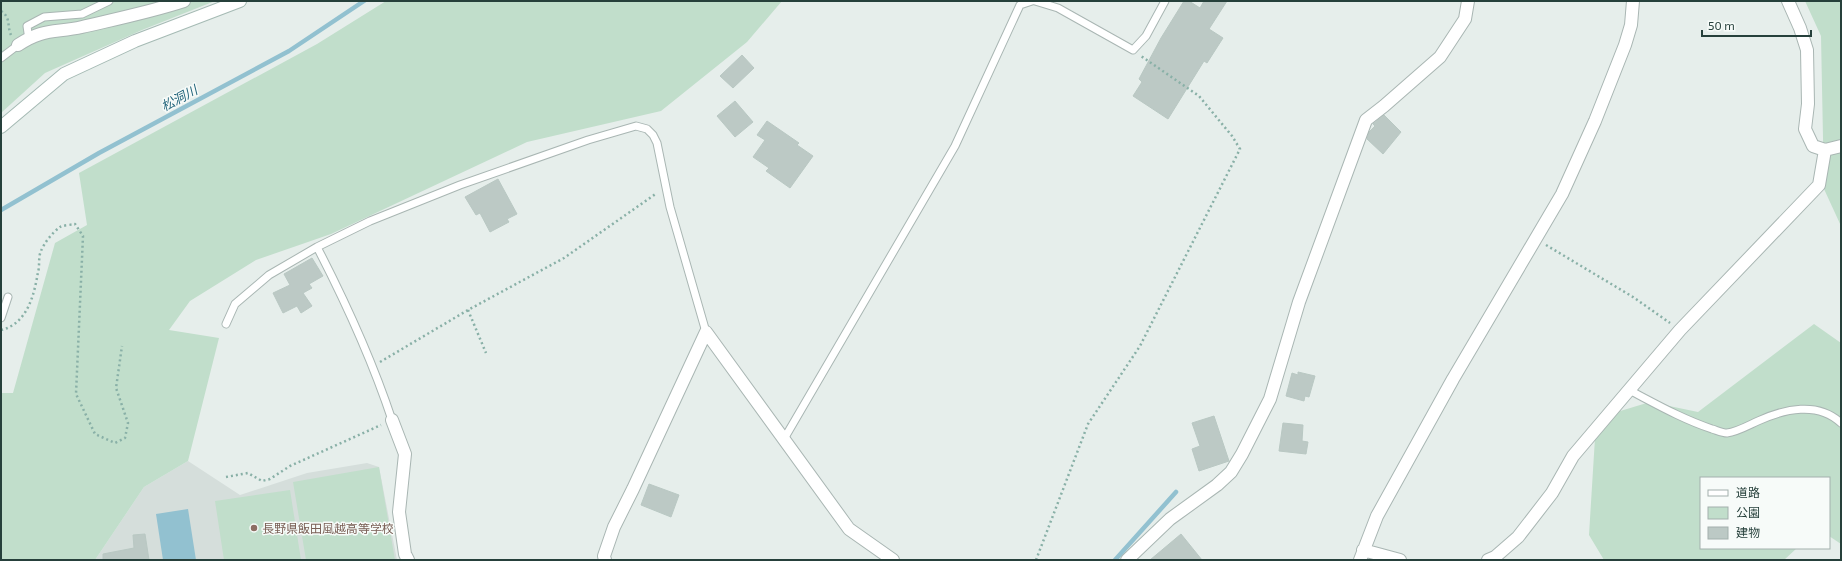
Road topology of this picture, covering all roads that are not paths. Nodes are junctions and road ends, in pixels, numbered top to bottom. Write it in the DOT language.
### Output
graph roads {
  1 [pos="109,1"];
  2 [pos="184,1"];
  3 [pos="240,1"];
  4 [pos="1034,1"];
  5 [pos="1165,1"];
  6 [pos="1468,1"];
  7 [pos="1633,1"];
  8 [pos="1788,1"];
  9 [pos="31,37"];
  10 [pos="18,45"];
  11 [pos="1,58"];
  12 [pos="1,127"];
  13 [pos="1841,146"];
  14 [pos="1825,150"];
  15 [pos="317,247"];
  16 [pos="8,297"];
  17 [pos="1,318"];
  18 [pos="226,324"];
  19 [pos="706,332"];
  20 [pos="1629,390"];
  21 [pos="392,420"];
  22 [pos="1841,423"];
  23 [pos="784,439"];
  24 [pos="1362,555"];
  25 [pos="408,560"];
  26 [pos="605,560"];
  27 [pos="893,560"];
  28 [pos="1127,560"];
  29 [pos="1400,560"];
  30 [pos="1488,560"];
  1 -- 9 [label="lane"];
  2 -- 9 [label="street"];
  3 -- 12 [label="street"];
  4 -- 5 [label="lane"];
  4 -- 23 [label="lane"];
  6 -- 28 [label="street"];
  7 -- 24 [label="street"];
  8 -- 14 [label="street"];
  9 -- 10 [label="street"];
  10 -- 11 [label="lane"];
  13 -- 14 [label="street"];
  14 -- 20 [label="street"];
  15 -- 18 [label="lane"];
  15 -- 19 [label="lane"];
  15 -- 21 [label="lane"];
  16 -- 17 [label="lane"];
  19 -- 23 [label="street"];
  19 -- 26 [label="street"];
  20 -- 22 [label="lane"];
  20 -- 30 [label="street"];
  21 -- 25 [label="street"];
  23 -- 27 [label="street"];
  24 -- 29 [label="street"];
}
